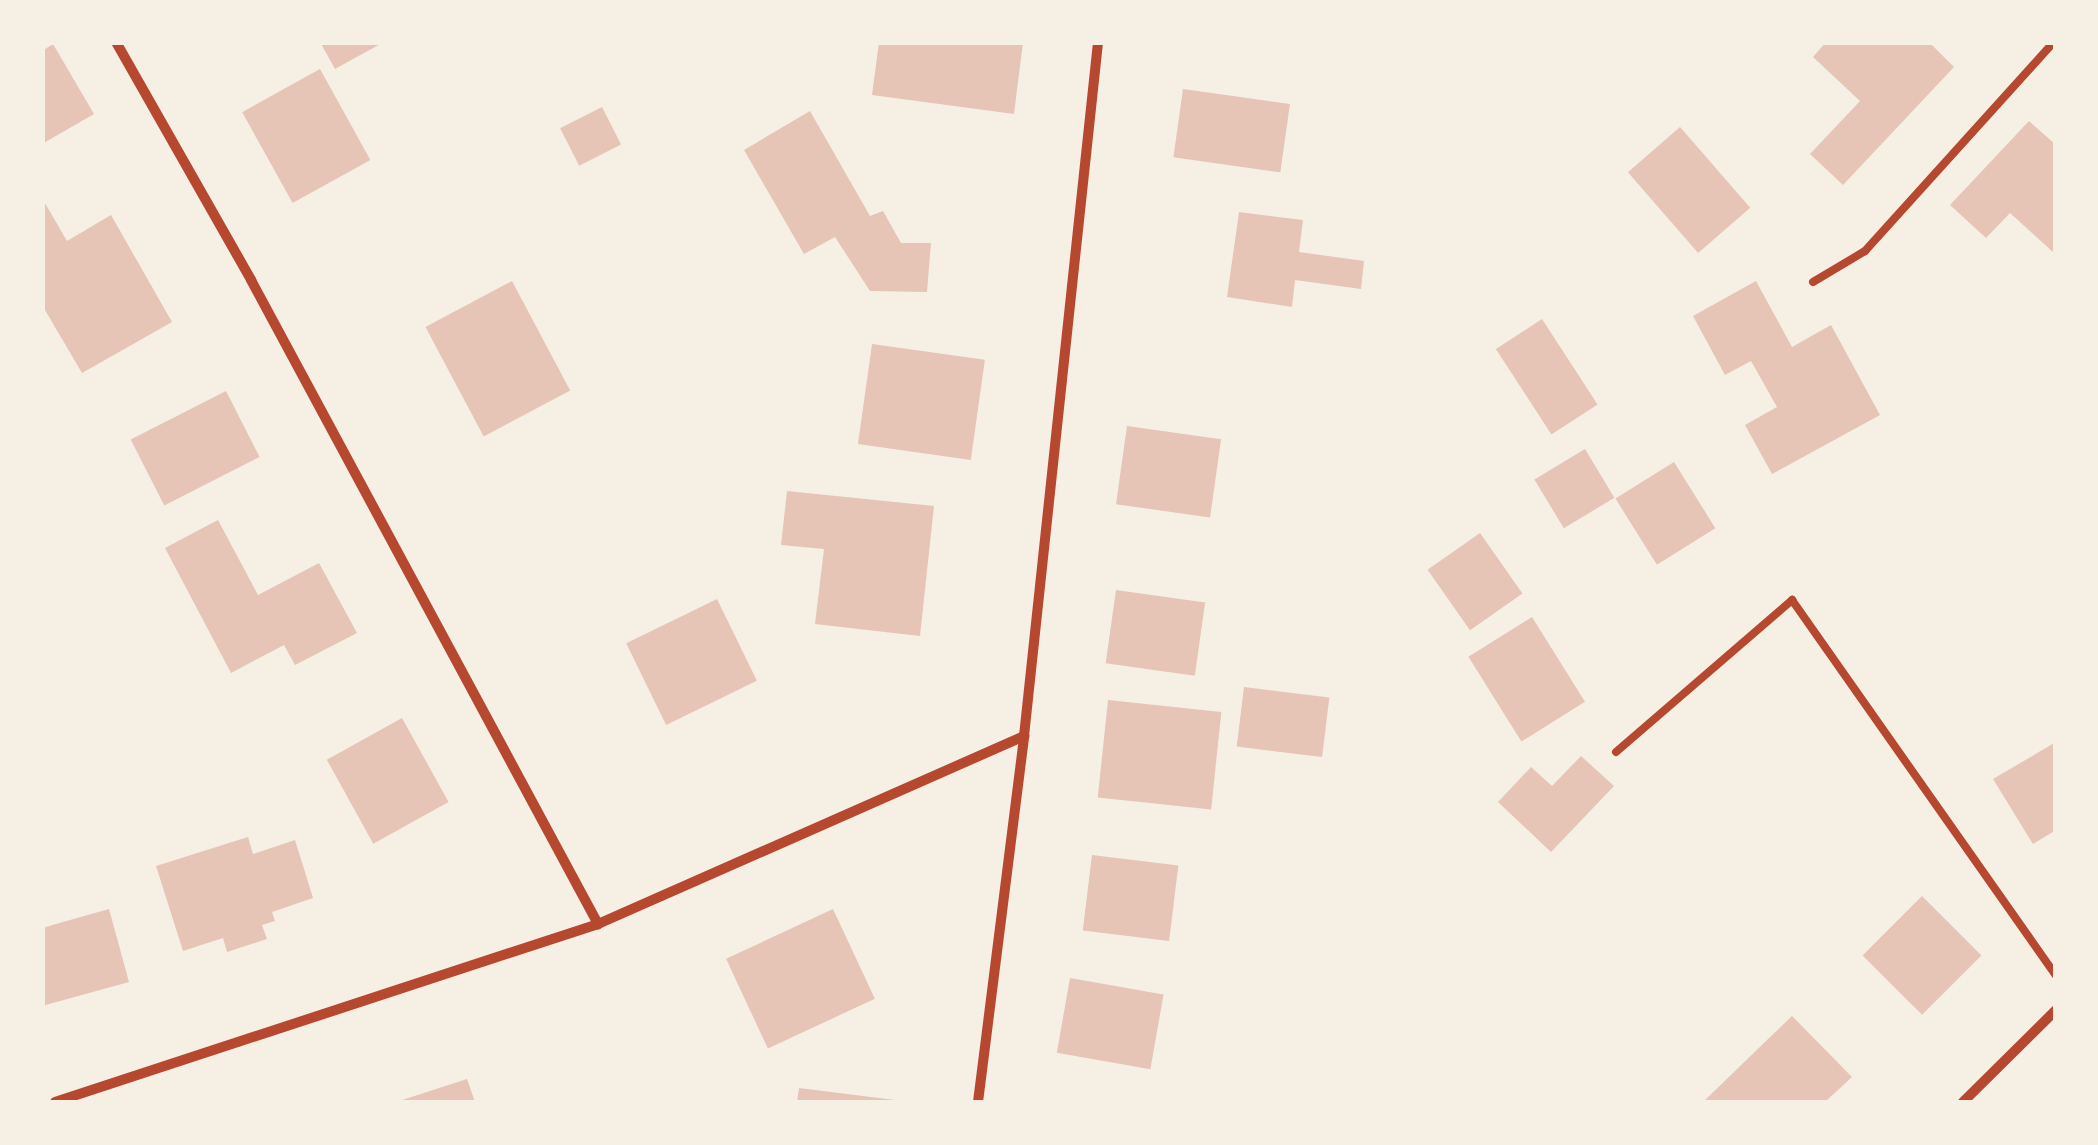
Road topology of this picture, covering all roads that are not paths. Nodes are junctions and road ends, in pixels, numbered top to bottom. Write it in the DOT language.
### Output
graph roads {
  1 [pos="116,42"];
  2 [pos="1098,42"];
  3 [pos="2054,42"];
  4 [pos="1813,282"];
  5 [pos="1024,736"];
  6 [pos="1616,752"];
  7 [pos="598,924"];
  8 [pos="2056,976"];
  9 [pos="2056,1010"];
  10 [pos="55,1102"];
  11 [pos="978,1102"];
  12 [pos="1963,1102"];
  1 -- 7 [label="street"];
  2 -- 5 [label="street"];
  3 -- 4 [label="lane"];
  5 -- 7 [label="street"];
  5 -- 11 [label="street"];
  6 -- 8 [label="lane"];
  7 -- 10 [label="street"];
  9 -- 12 [label="street"];
}
